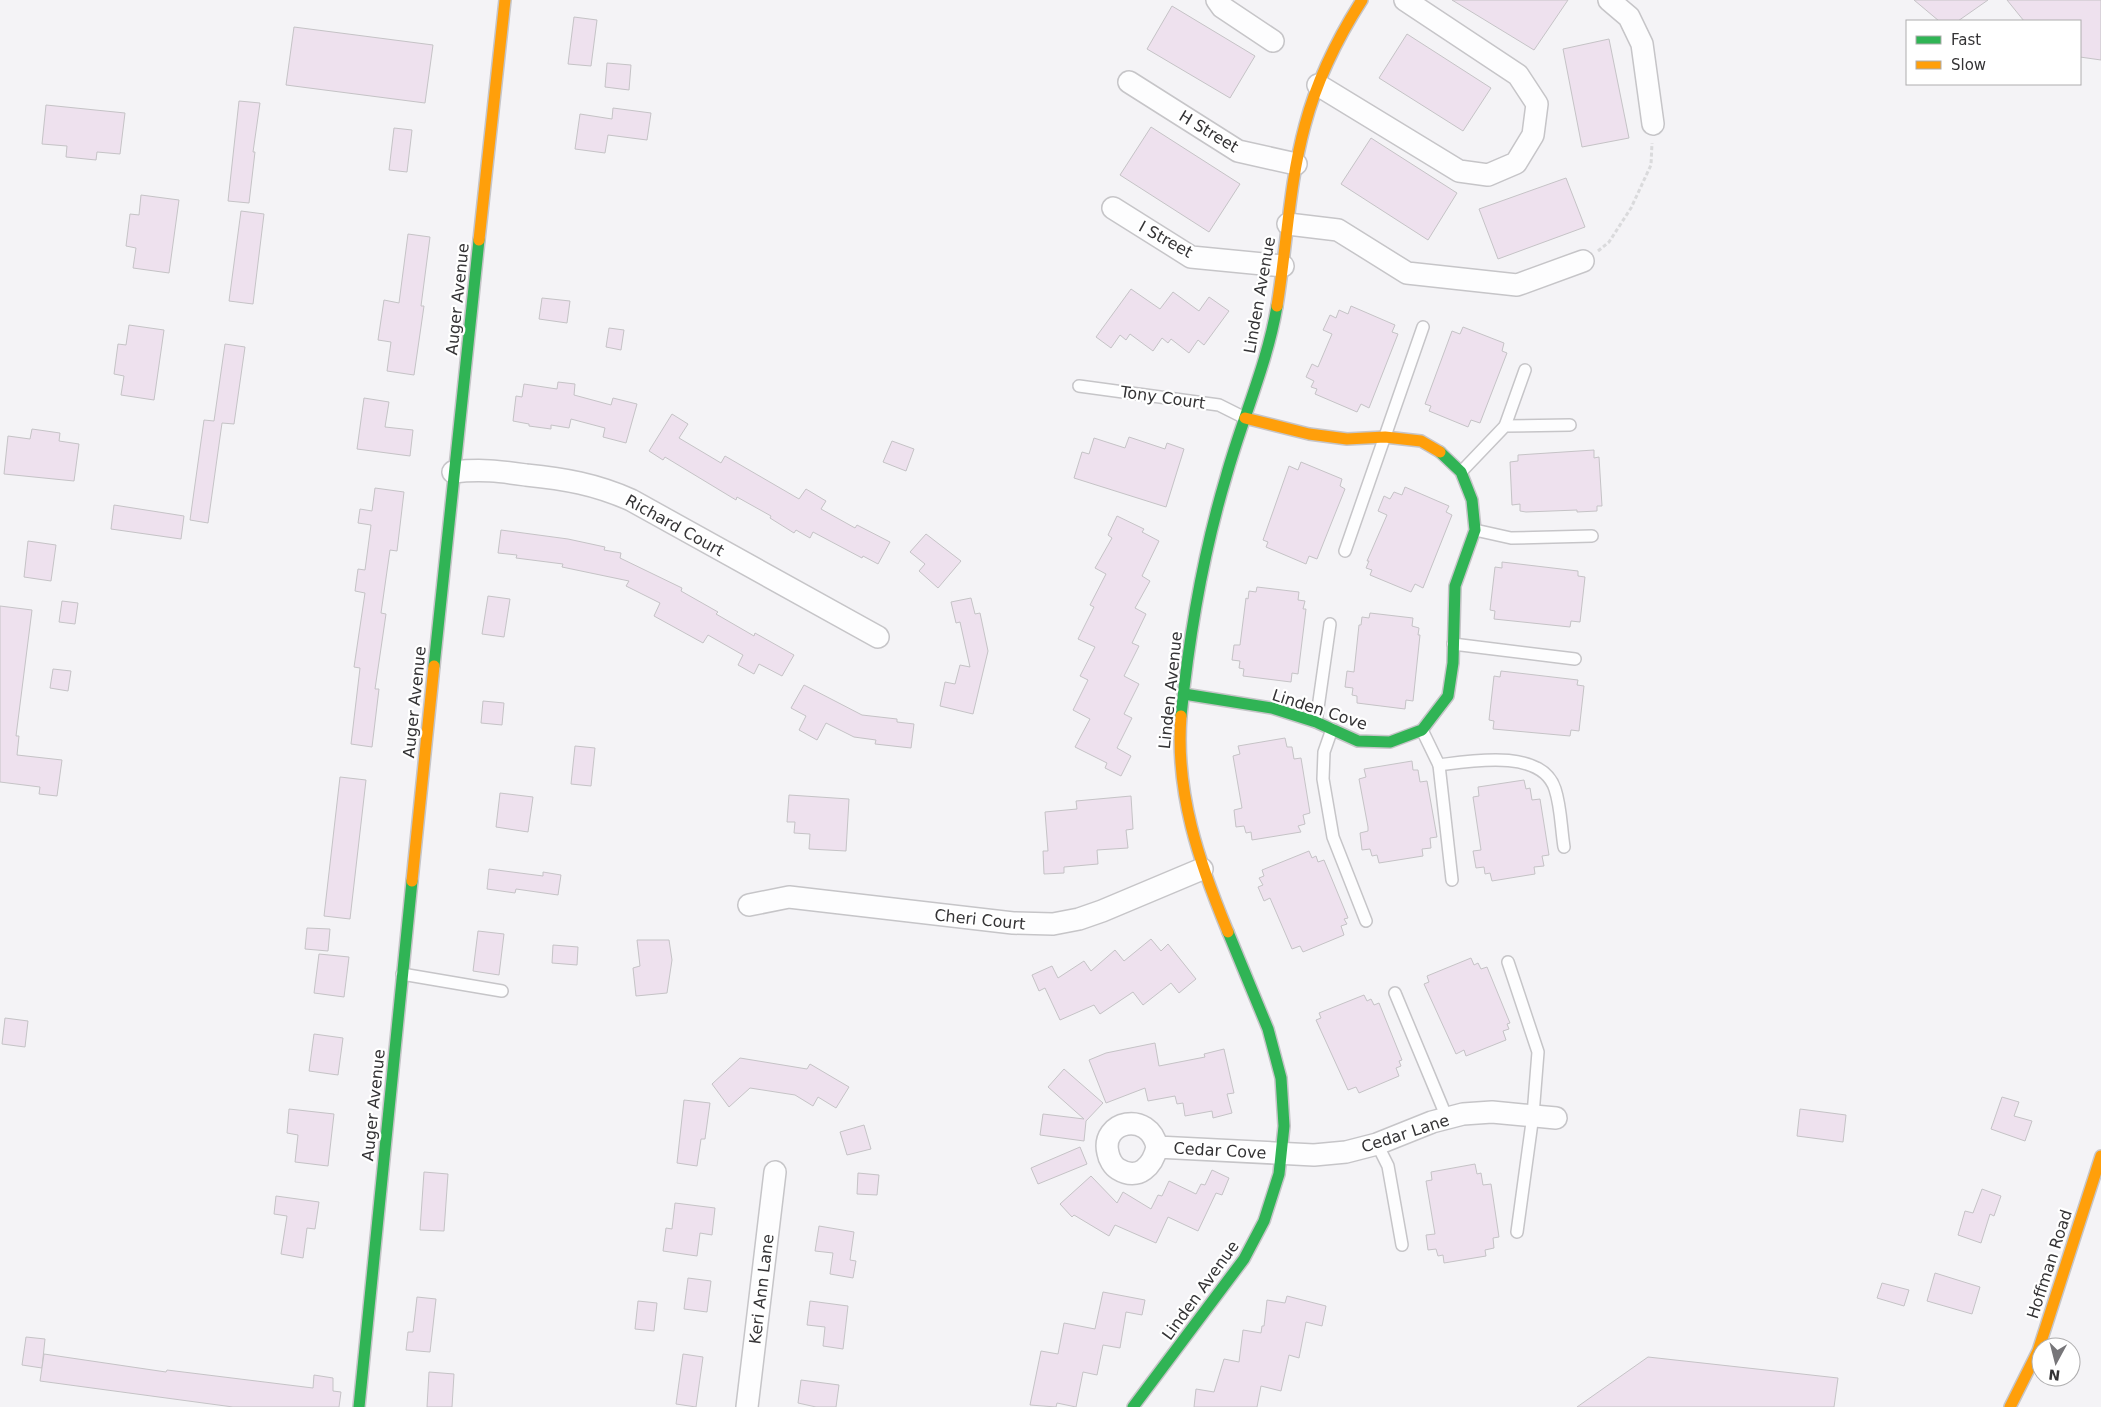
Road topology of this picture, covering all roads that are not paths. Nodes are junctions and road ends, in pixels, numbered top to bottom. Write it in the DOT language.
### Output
graph roads {
  1 [pos="506,0"];
  2 [pos="1217,0"];
  3 [pos="1362,0"];
  4 [pos="1405,0"];
  5 [pos="1609,0"];
  6 [pos="1273,41"];
  7 [pos="1128,82"];
  8 [pos="1318,85"];
  9 [pos="1653,124"];
  10 [pos="1296,164"];
  11 [pos="1114,208"];
  12 [pos="1288,224"];
  13 [pos="1583,261"];
  14 [pos="1283,266"];
  15 [pos="1423,327"];
  16 [pos="1526,370"];
  17 [pos="1078,386"];
  18 [pos="1245,418"];
  19 [pos="1570,425"];
  20 [pos="1505,426"];
  21 [pos="1385,437"];
  22 [pos="453,472"];
  23 [pos="1461,472"];
  24 [pos="1475,530"];
  25 [pos="1592,536"];
  26 [pos="1345,551"];
  27 [pos="1330,624"];
  28 [pos="878,637"];
  29 [pos="1453,644"];
  30 [pos="1574,659"];
  31 [pos="1184,694"];
  32 [pos="1316,722"];
  33 [pos="1332,729"];
  34 [pos="1422,730"];
  35 [pos="1439,765"];
  36 [pos="1564,847"];
  37 [pos="1202,869"];
  38 [pos="1452,880"];
  39 [pos="750,905"];
  40 [pos="1366,921"];
  41 [pos="1508,962"];
  42 [pos="402,974"];
  43 [pos="502,991"];
  44 [pos="1396,993"];
  45 [pos="1533,1115"];
  46 [pos="1447,1118"];
  47 [pos="1556,1118"];
  48 [pos="1377,1144"];
  49 [pos="1157,1147"];
  50 [pos="1283,1153"];
  51 [pos="2101,1156"];
  52 [pos="775,1172"];
  53 [pos="1518,1232"];
  54 [pos="1402,1245"];
  55 [pos="359,1407"];
  56 [pos="747,1407"];
  57 [pos="1133,1407"];
  58 [pos="2010,1407"];
  1 -- 22 [label="street, Auger Avenue"];
  2 -- 6 [label="street"];
  3 -- 8 [label="street, Linden Avenue"];
  4 -- 8 [label="street"];
  5 -- 9 [label="street"];
  7 -- 10 [label="street, H Street"];
  8 -- 10 [label="street, Linden Avenue"];
  10 -- 12 [label="street, Linden Avenue"];
  11 -- 14 [label="street, I Street"];
  12 -- 13 [label="street"];
  12 -- 14 [label="street, Linden Avenue"];
  14 -- 18 [label="street, Linden Avenue"];
  15 -- 21 [label="lane"];
  16 -- 20 [label="lane"];
  17 -- 18 [label="lane, Tony Court"];
  18 -- 21 [label="street"];
  18 -- 31 [label="street, Linden Avenue"];
  19 -- 20 [label="lane"];
  20 -- 23 [label="lane"];
  21 -- 23 [label="street"];
  21 -- 26 [label="lane"];
  22 -- 28 [label="street, Richard Court"];
  22 -- 42 [label="street, Auger Avenue"];
  23 -- 24 [label="street"];
  24 -- 25 [label="lane"];
  24 -- 29 [label="street"];
  27 -- 32 [label="lane"];
  29 -- 30 [label="lane"];
  29 -- 34 [label="street"];
  31 -- 32 [label="street, Linden Cove"];
  31 -- 37 [label="street, Linden Avenue"];
  32 -- 33 [label="street, Linden Cove"];
  33 -- 34 [label="street, Linden Cove"];
  33 -- 40 [label="lane"];
  34 -- 35 [label="lane"];
  35 -- 36 [label="lane"];
  35 -- 38 [label="lane"];
  37 -- 39 [label="street, Cheri Court"];
  37 -- 50 [label="street, Linden Avenue"];
  41 -- 45 [label="lane"];
  42 -- 43 [label="lane"];
  42 -- 55 [label="street, Auger Avenue"];
  44 -- 46 [label="lane"];
  45 -- 46 [label="street, Cedar Lane"];
  45 -- 47 [label="street, Cedar Lane"];
  45 -- 53 [label="lane"];
  46 -- 48 [label="street, Cedar Lane"];
  48 -- 50 [label="street, Cedar Lane"];
  48 -- 54 [label="lane"];
  49 -- 50 [label="street, Cedar Cove"];
  50 -- 57 [label="street, Linden Avenue"];
  51 -- 58 [label="street, Hoffman Road"];
  52 -- 56 [label="street, Keri Ann Lane"];
}
